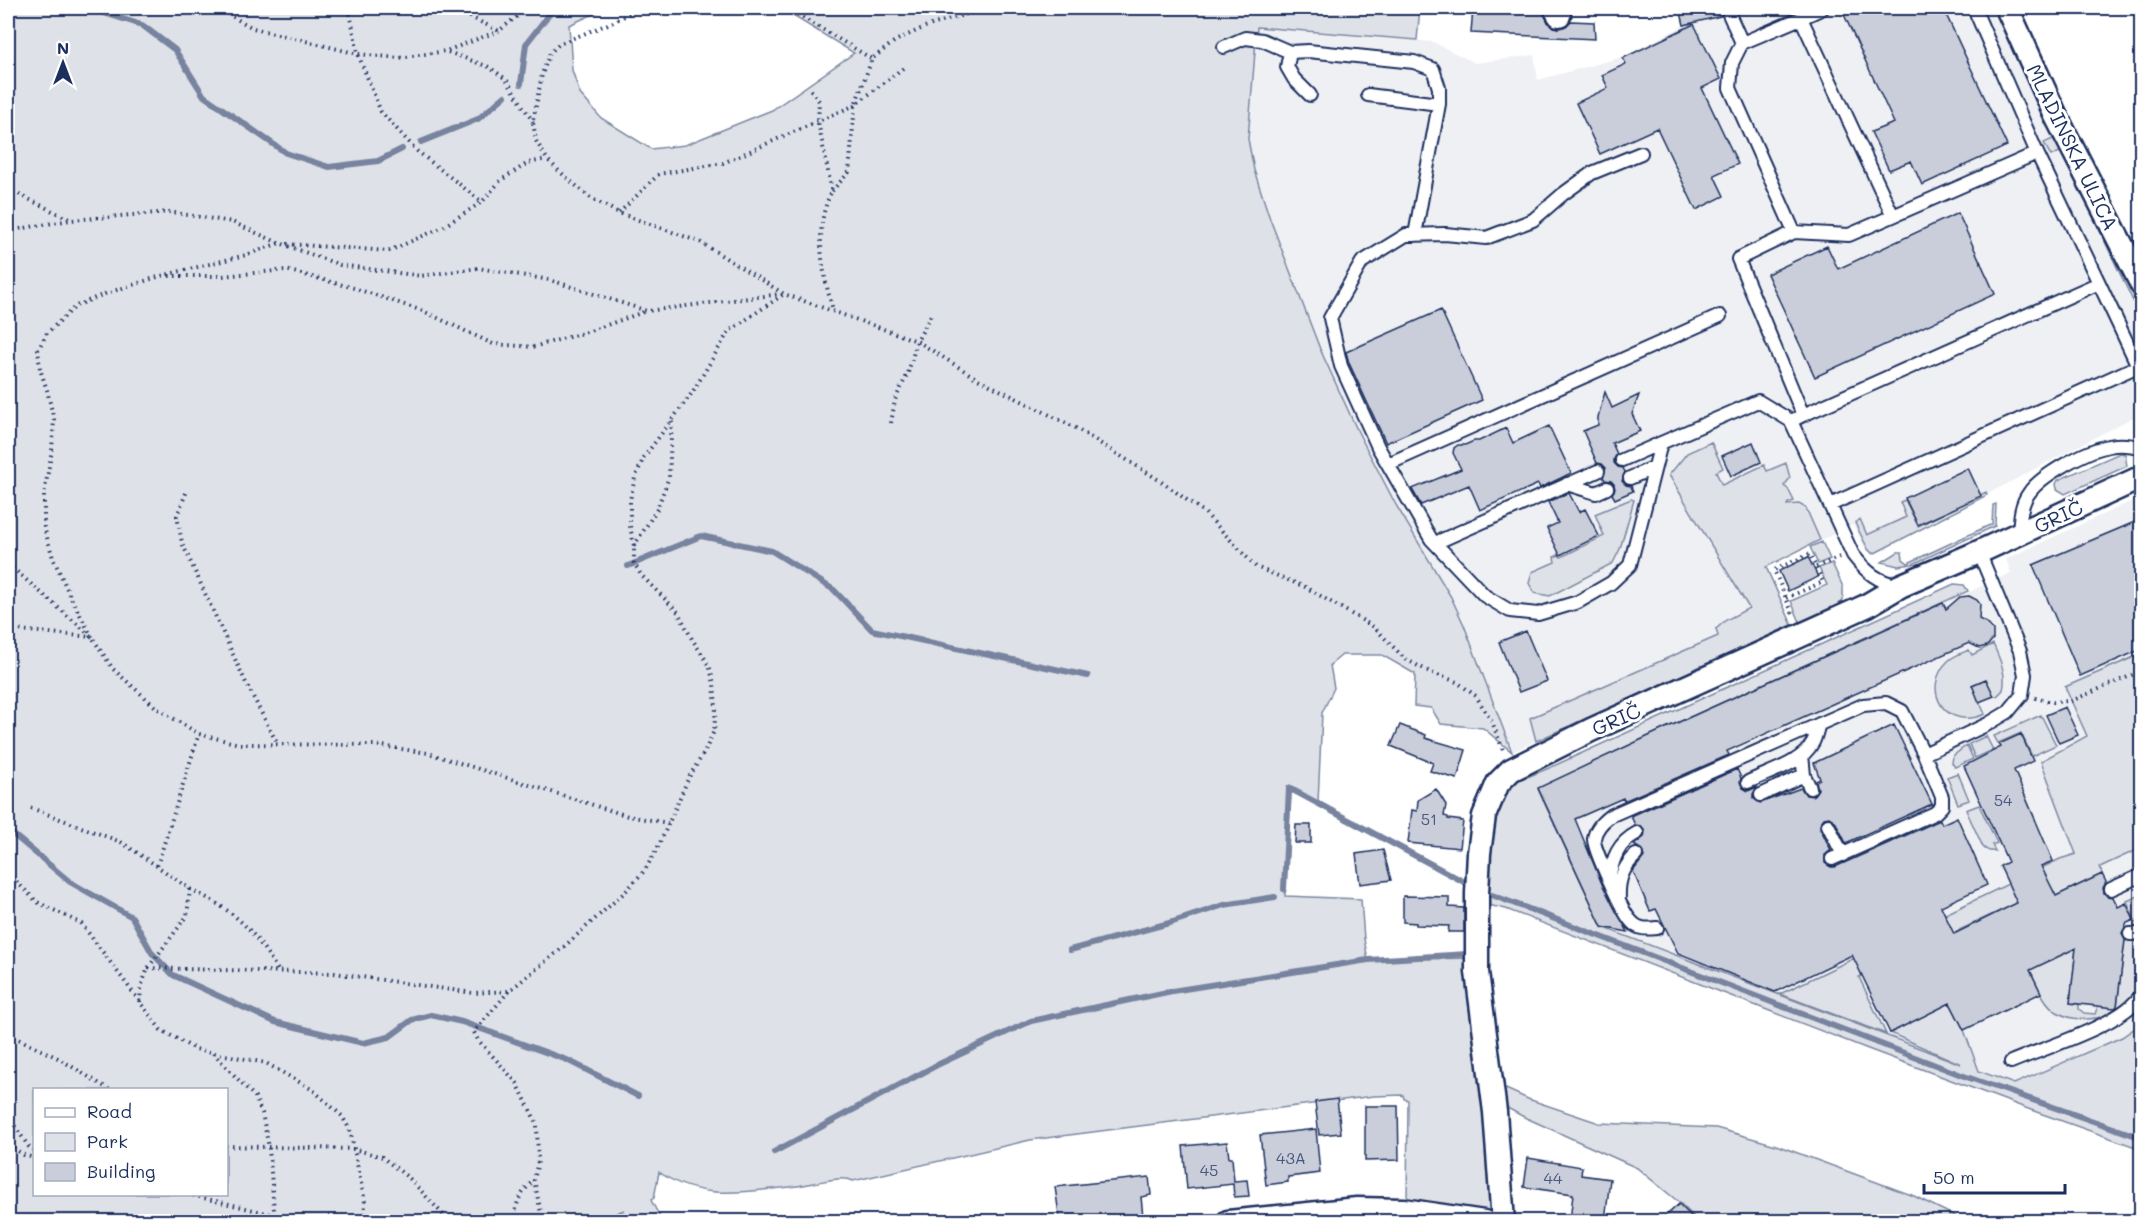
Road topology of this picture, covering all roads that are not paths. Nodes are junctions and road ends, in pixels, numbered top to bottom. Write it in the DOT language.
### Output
graph roads {
  1 [pos="1730,8"];
  2 [pos="1823,8"];
  3 [pos="1974,8"];
  4 [pos="2007,8"];
  5 [pos="1801,18"];
  6 [pos="1742,43"];
  7 [pos="1224,47"];
  8 [pos="1290,52"];
  9 [pos="1368,94"];
  10 [pos="1310,95"];
  11 [pos="1439,104"];
  12 [pos="1641,153"];
  13 [pos="2037,153"];
  14 [pos="1893,216"];
  15 [pos="1794,232"];
  16 [pos="1415,235"];
  17 [pos="2099,283"];
  18 [pos="2142,285"];
  19 [pos="1720,316"];
  20 [pos="2140,365"];
  21 [pos="1803,416"];
  22 [pos="1791,421"];
  23 [pos="1661,443"];
  24 [pos="2142,448"];
  25 [pos="1622,460"];
  26 [pos="1388,464"];
  27 [pos="1655,467"];
  28 [pos="1598,471"];
  29 [pos="2142,477"];
  30 [pos="1629,478"];
  31 [pos="1567,484"];
  32 [pos="1607,488"];
  33 [pos="1830,505"];
  34 [pos="2019,534"];
  35 [pos="1435,543"];
  36 [pos="1979,552"];
  37 [pos="1900,586"];
  38 [pos="1819,723"];
  39 [pos="1924,754"];
  40 [pos="1803,755"];
  41 [pos="1804,775"];
  42 [pos="1748,782"];
  43 [pos="1810,788"];
  44 [pos="1761,795"];
  45 [pos="1828,825"];
  46 [pos="1637,833"];
  47 [pos="1636,855"];
  48 [pos="2142,875"];
  49 [pos="1609,878"];
  50 [pos="2111,889"];
  51 [pos="1619,902"];
  52 [pos="1657,928"];
  53 [pos="2142,993"];
  54 [pos="2011,1062"];
  55 [pos="1228,1221"];
  56 [pos="1484,1221"];
  57 [pos="1503,1221"];
  1 -- 6 [label="lane"];
  2 -- 5 [label="lane"];
  3 -- 13 [label="lane"];
  4 -- 18 [label="street, MLADINSKA ULICA"];
  5 -- 6 [label="lane"];
  5 -- 14 [label="lane"];
  6 -- 15 [label="lane"];
  7 -- 8 [label="lane"];
  8 -- 10 [label="lane"];
  8 -- 11 [label="lane"];
  9 -- 11 [label="lane"];
  11 -- 16 [label="lane"];
  12 -- 16 [label="lane"];
  13 -- 14 [label="lane"];
  13 -- 17 [label="lane"];
  14 -- 15 [label="lane"];
  15 -- 21 [label="lane"];
  16 -- 26 [label="lane"];
  17 -- 20 [label="lane"];
  17 -- 21 [label="lane"];
  19 -- 26 [label="lane"];
  20 -- 33 [label="lane"];
  21 -- 22 [label="lane"];
  22 -- 23 [label="lane"];
  22 -- 33 [label="lane"];
  23 -- 25 [label="lane"];
  23 -- 27 [label="lane"];
  24 -- 34 [label="lane"];
  26 -- 35 [label="lane"];
  27 -- 30 [label="lane"];
  27 -- 35 [label="lane"];
  28 -- 31 [label="lane"];
  29 -- 34 [label="street, GRIČ"];
  31 -- 32 [label="lane"];
  31 -- 35 [label="lane"];
  33 -- 37 [label="lane"];
  34 -- 36 [label="street, GRIČ"];
  36 -- 37 [label="street, GRIČ"];
  36 -- 39 [label="lane"];
  37 -- 57 [label="street, GRIČ"];
  38 -- 39 [label="lane"];
  38 -- 40 [label="lane"];
  38 -- 49 [label="lane"];
  39 -- 45 [label="lane"];
  40 -- 41 [label="lane"];
  40 -- 42 [label="lane"];
  41 -- 43 [label="lane"];
  41 -- 44 [label="lane"];
  46 -- 49 [label="lane"];
  47 -- 51 [label="lane"];
  48 -- 50 [label="lane"];
  49 -- 51 [label="lane"];
  51 -- 52 [label="lane"];
  53 -- 54 [label="lane"];
  55 -- 56 [label="street"];
}
